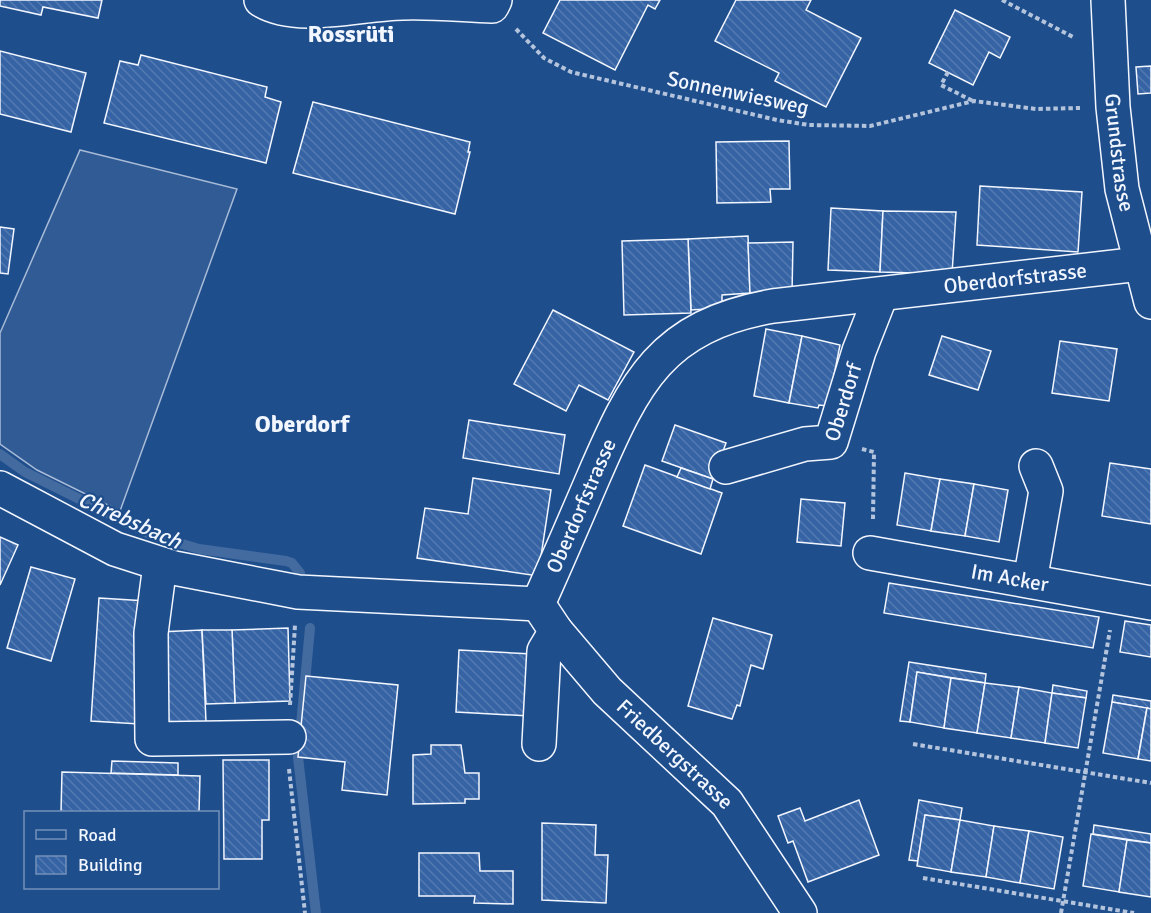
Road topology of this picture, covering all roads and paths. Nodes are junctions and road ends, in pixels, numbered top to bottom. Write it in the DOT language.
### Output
graph roads {
  1 [pos="261,0"];
  2 [pos="1002,0"];
  3 [pos="1108,0"];
  4 [pos="402,1"];
  5 [pos="494,3"];
  6 [pos="1111,56"];
  7 [pos="948,72"];
  8 [pos="974,101"];
  9 [pos="1113,107"];
  10 [pos="1140,264"];
  11 [pos="880,295"];
  12 [pos="1151,302"];
  13 [pos="831,441"];
  14 [pos="1035,466"];
  15 [pos="726,467"];
  16 [pos="0,488"];
  17 [pos="870,553"];
  18 [pos="160,565"];
  19 [pos="1030,581"];
  20 [pos="1115,596"];
  21 [pos="1151,603"];
  22 [pos="538,604"];
  23 [pos="556,632"];
  24 [pos="289,737"];
  25 [pos="539,744"];
  26 [pos="913,744"];
  27 [pos="1087,772"];
  28 [pos="1151,783"];
  29 [pos="923,878"];
  30 [pos="1064,901"];
  31 [pos="800,913"];
  32 [pos="1061,913"];
  33 [pos="1134,913"];
  1 -- 4 [label="street"];
  2 -- 6 [label="path"];
  3 -- 6 [label="street, Grundstrasse"];
  4 -- 5 [label="street"];
  5 -- 8 [label="path, Sonnenwiesweg"];
  6 -- 9 [label="street, Grundstrasse"];
  7 -- 8 [label="path"];
  8 -- 9 [label="path, Sonnenwiesweg"];
  9 -- 10 [label="street, Grundstrasse"];
  10 -- 11 [label="street, Oberdorfstrasse"];
  10 -- 12 [label="street, Grundstrasse"];
  11 -- 13 [label="street, Oberdorf"];
  11 -- 22 [label="street, Oberdorfstrasse"];
  13 -- 15 [label="street, Oberdorf"];
  13 -- 17 [label="path"];
  14 -- 19 [label="street"];
  16 -- 18 [label="street"];
  17 -- 19 [label="street, Im Acker"];
  18 -- 22 [label="street"];
  18 -- 24 [label="street"];
  19 -- 20 [label="street, Im Acker"];
  20 -- 21 [label="street, Im Acker"];
  20 -- 27 [label="path"];
  22 -- 23 [label="street, Friedbergstrasse"];
  23 -- 25 [label="street"];
  23 -- 31 [label="street, Friedbergstrasse"];
  26 -- 27 [label="path"];
  27 -- 28 [label="path"];
  27 -- 30 [label="path"];
  29 -- 30 [label="path"];
  30 -- 32 [label="path"];
  30 -- 33 [label="path"];
}
